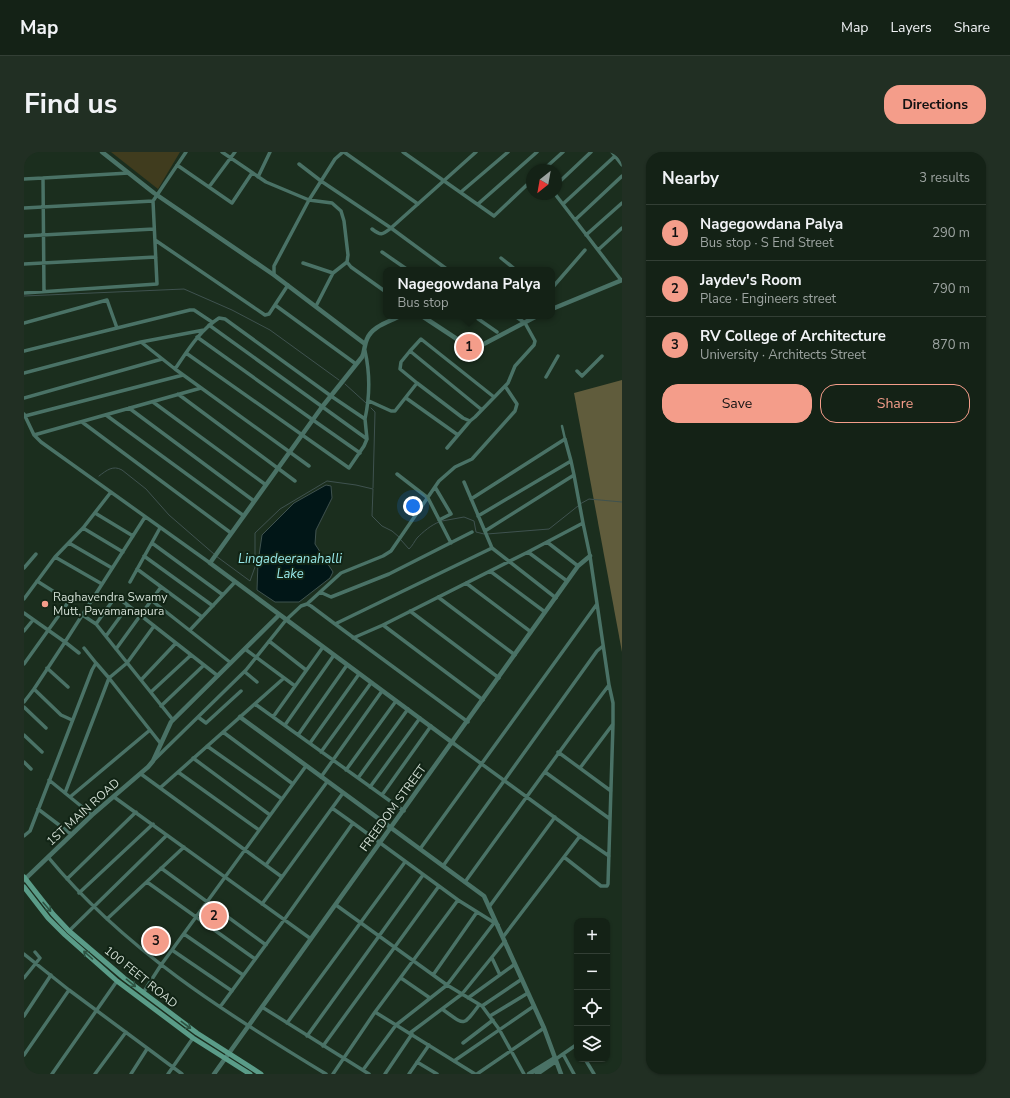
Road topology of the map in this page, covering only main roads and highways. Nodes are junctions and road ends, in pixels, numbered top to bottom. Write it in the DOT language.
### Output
graph roads {
  1 [pos="25,878"];
  2 [pos="25,889"];
  3 [pos="250,1074"];
  4 [pos="261,1074"];
  1 -- 4 [label="main road, 100 FEET ROAD, one-way"];
  3 -- 2 [label="main road, 100 FEET ROAD, one-way"];
}
